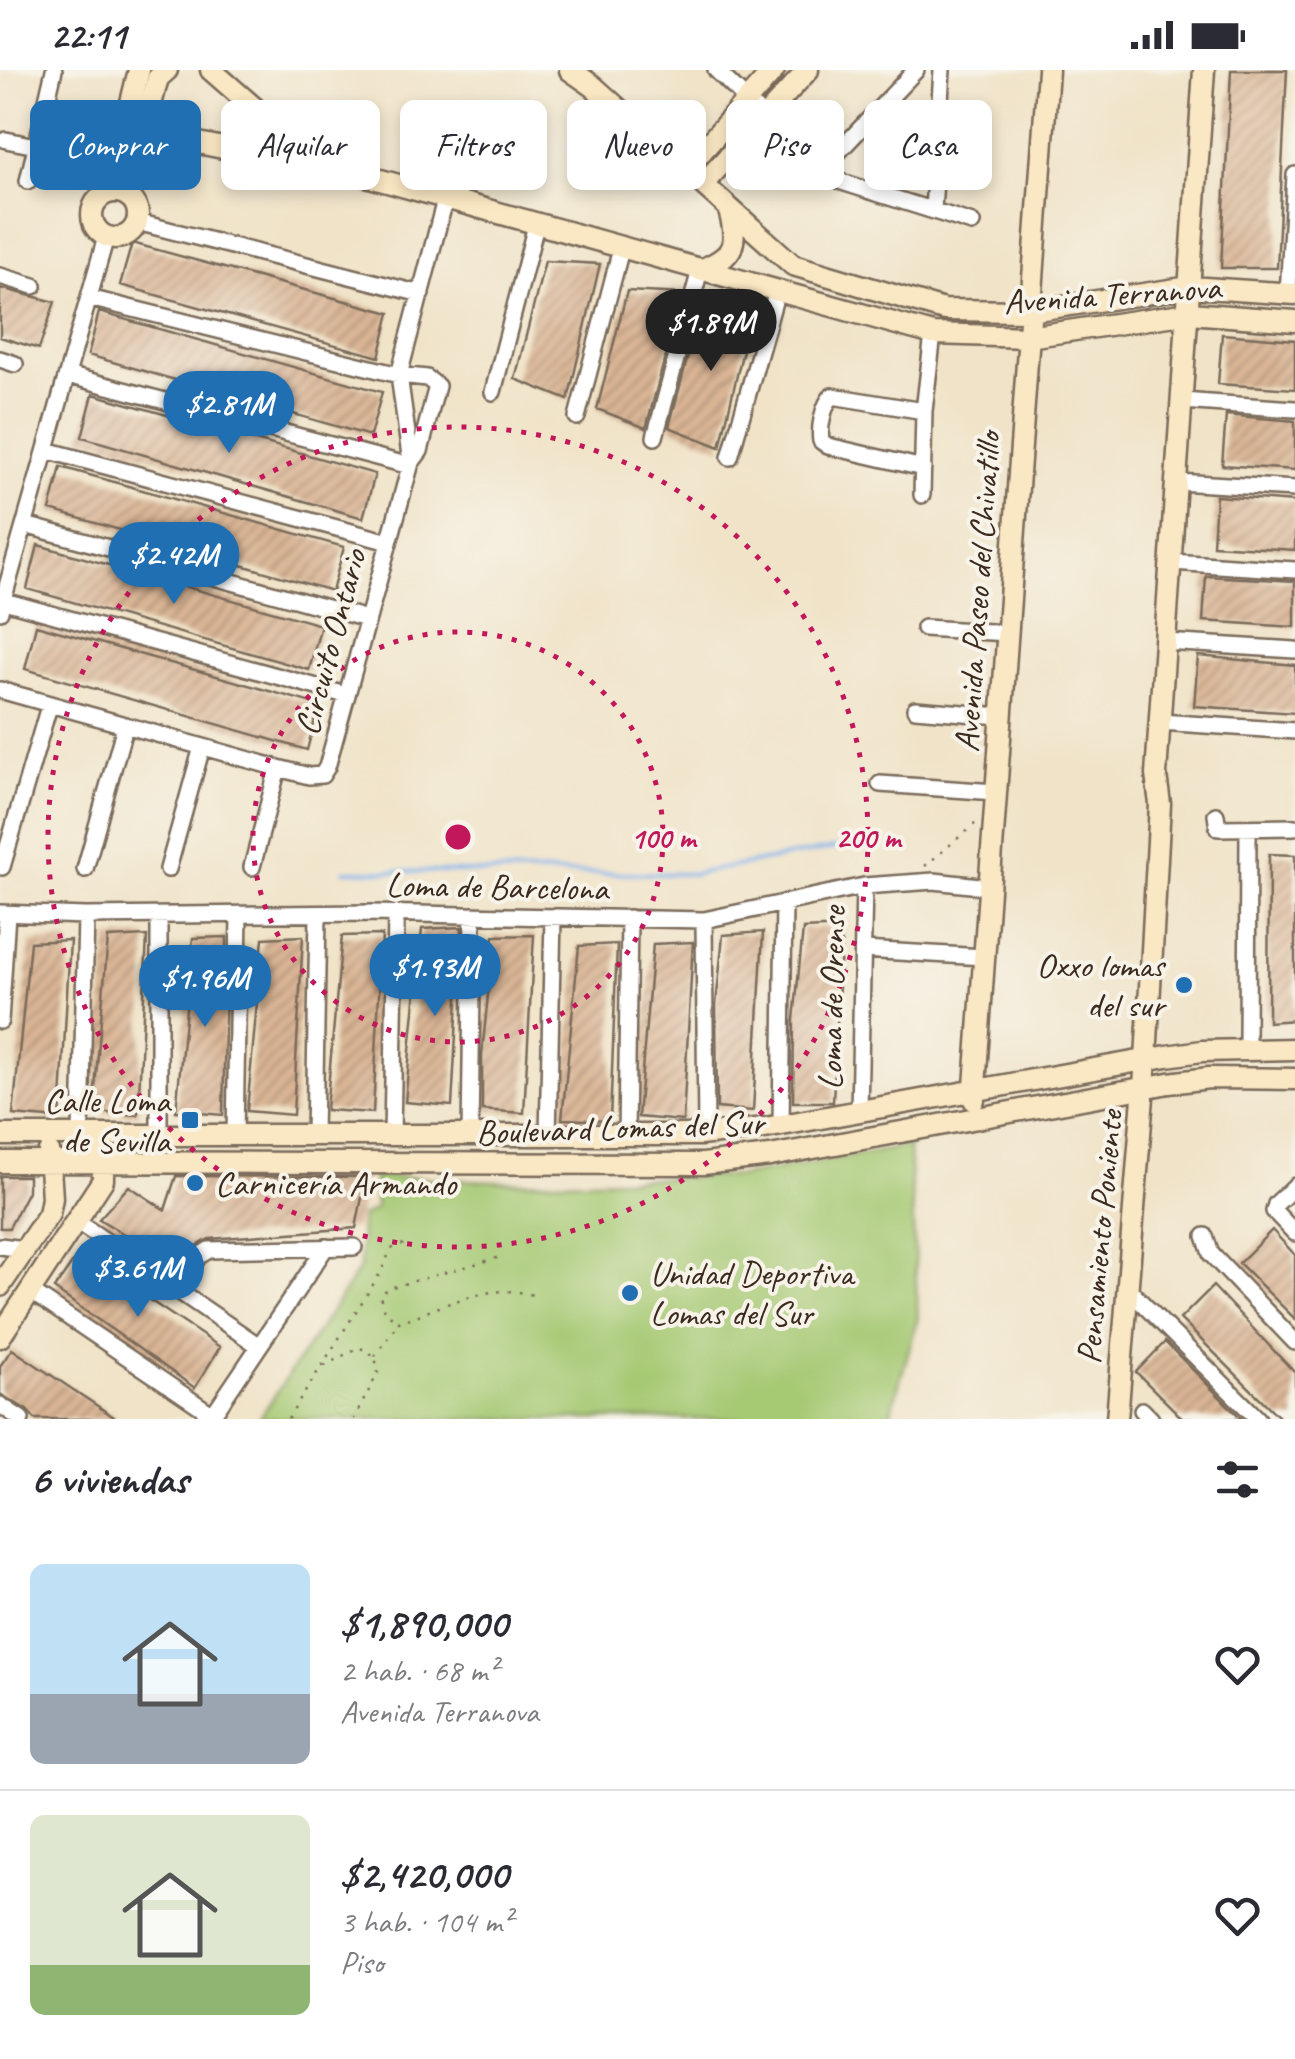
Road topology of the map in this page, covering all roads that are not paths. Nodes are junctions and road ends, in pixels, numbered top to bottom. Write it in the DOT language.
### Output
graph roads {
  1 [pos="54,70"];
  2 [pos="138,70"];
  3 [pos="167,70"];
  4 [pos="211,70"];
  5 [pos="716,70"];
  6 [pos="774,70"];
  7 [pos="808,70"];
  8 [pos="916,70"];
  9 [pos="942,70"];
  10 [pos="1048,70"];
  11 [pos="1204,70"];
  12 [pos="576,72"];
  13 [pos="733,76"];
  14 [pos="748,99"];
  15 [pos="47,100"];
  16 [pos="136,100"];
  17 [pos="148,100"];
  18 [pos="245,100"];
  19 [pos="608,100"];
  20 [pos="780,100"];
  21 [pos="6,140"];
  22 [pos="30,145"];
  23 [pos="706,146"];
  24 [pos="844,146"];
  25 [pos="726,159"];
  26 [pos="30,173"];
  27 [pos="1295,175"];
  28 [pos="706,181"];
  29 [pos="28,182"];
  30 [pos="380,182"];
  31 [pos="844,183"];
  32 [pos="706,187"];
  33 [pos="119,190"];
  34 [pos="118,193"];
  35 [pos="446,200"];
  36 [pos="728,207"];
  37 [pos="932,210"];
  38 [pos="138,222"];
  39 [pos="972,223"];
  40 [pos="536,225"];
  41 [pos="106,237"];
  42 [pos="622,248"];
  43 [pos="792,265"];
  44 [pos="700,270"];
  45 [pos="0,276"];
  46 [pos="34,286"];
  47 [pos="1190,287"];
  48 [pos="777,291"];
  49 [pos="421,294"];
  50 [pos="1291,294"];
  51 [pos="89,298"];
  52 [pos="1030,311"];
  53 [pos="1189,313"];
  54 [pos="1295,320"];
  55 [pos="933,334"];
  56 [pos="1028,337"];
  57 [pos="67,374"];
  58 [pos="399,375"];
  59 [pos="493,392"];
  60 [pos="1182,401"];
  61 [pos="1295,409"];
  62 [pos="924,411"];
  63 [pos="578,417"];
  64 [pos="654,437"];
  65 [pos="46,450"];
  66 [pos="730,457"];
  67 [pos="410,465"];
  68 [pos="923,468"];
  69 [pos="1177,482"];
  70 [pos="1295,489"];
  71 [pos="922,495"];
  72 [pos="25,525"];
  73 [pos="389,542"];
  74 [pos="1171,562"];
  75 [pos="1295,570"];
  76 [pos="2,606"];
  77 [pos="368,619"];
  78 [pos="924,628"];
  79 [pos="1007,633"];
  80 [pos="1165,642"];
  81 [pos="1295,650"];
  82 [pos="0,690"];
  83 [pos="346,695"];
  84 [pos="49,706"];
  85 [pos="915,709"];
  86 [pos="1001,716"];
  87 [pos="1160,722"];
  88 [pos="125,726"];
  89 [pos="1295,731"];
  90 [pos="202,747"];
  91 [pos="278,768"];
  92 [pos="880,784"];
  93 [pos="995,800"];
  94 [pos="1216,815"];
  95 [pos="1295,826"];
  96 [pos="1248,828"];
  97 [pos="2,867"];
  98 [pos="252,867"];
  99 [pos="168,869"];
  100 [pos="85,870"];
  101 [pos="864,886"];
  102 [pos="989,887"];
  103 [pos="784,903"];
  104 [pos="4,914"];
  105 [pos="396,914"];
  106 [pos="318,915"];
  107 [pos="472,915"];
  108 [pos="86,916"];
  109 [pos="159,916"];
  110 [pos="239,916"];
  111 [pos="553,917"];
  112 [pos="629,918"];
  113 [pos="704,920"];
  114 [pos="863,950"];
  115 [pos="984,957"];
  116 [pos="0,1021"];
  117 [pos="1295,1049"];
  118 [pos="1248,1050"];
  119 [pos="1146,1060"];
  120 [pos="1295,1079"];
  121 [pos="1144,1087"];
  122 [pos="974,1091"];
  123 [pos="859,1111"];
  124 [pos="972,1119"];
  125 [pos="782,1125"];
  126 [pos="706,1134"];
  127 [pos="0,1135"];
  128 [pos="49,1135"];
  129 [pos="81,1135"];
  130 [pos="104,1135"];
  131 [pos="159,1136"];
  132 [pos="236,1136"];
  133 [pos="314,1136"];
  134 [pos="392,1136"];
  135 [pos="470,1136"];
  136 [pos="510,1136"];
  137 [pos="548,1136"];
  138 [pos="626,1137"];
  139 [pos="0,1162"];
  140 [pos="50,1162"];
  141 [pos="103,1162"];
  142 [pos="510,1164"];
  143 [pos="1295,1186"];
  144 [pos="76,1221"];
  145 [pos="1295,1233"];
  146 [pos="1205,1236"];
  147 [pos="0,1246"];
  148 [pos="326,1247"];
  149 [pos="354,1247"];
  150 [pos="25,1248"];
  151 [pos="0,1286"];
  152 [pos="176,1289"];
  153 [pos="1128,1289"];
  154 [pos="30,1291"];
  155 [pos="0,1336"];
  156 [pos="1295,1342"];
  157 [pos="259,1346"];
  158 [pos="0,1405"];
  159 [pos="211,1417"];
  160 [pos="21,1419"];
  161 [pos="1117,1419"];
  162 [pos="1258,1419"];
  1 -- 15 [label="street"];
  2 -- 16 [label="street"];
  3 -- 17 [label="street"];
  4 -- 18 [label="street, Avenida Terranova"];
  5 -- 13 [label="street"];
  6 -- 14 [label="street"];
  7 -- 20 [label="street"];
  8 -- 24 [label="street"];
  9 -- 37 [label="street"];
  10 -- 52 [label="street, Avenida Paseo del Chivatillo"];
  11 -- 47 [label="street"];
  12 -- 19 [label="street, Avenida Terranova"];
  13 -- 14 [label="street"];
  14 -- 23 [label="street"];
  21 -- 22 [label="street"];
  25 -- 28 [label="street"];
  26 -- 29 [label="street"];
  27 -- 50 [label="street"];
  30 -- 35 [label="street, Avenida Terranova"];
  31 -- 37 [label="street"];
  32 -- 36 [label="street, Avenida Terranova"];
  33 -- 34 [label="street"];
  34 -- 38 [label="street"];
  34 -- 41 [label="street"];
  35 -- 40 [label="street, Avenida Terranova"];
  35 -- 49 [label="street, Circuito Ontario"];
  36 -- 43 [label="street, Avenida Terranova"];
  36 -- 44 [label="street"];
  37 -- 39 [label="street"];
  38 -- 41 [label="street"];
  38 -- 49 [label="street"];
  40 -- 42 [label="street, Avenida Terranova"];
  40 -- 59 [label="street"];
  41 -- 51 [label="street"];
  42 -- 44 [label="street, Avenida Terranova"];
  42 -- 63 [label="street"];
  43 -- 48 [label="street"];
  43 -- 52 [label="street, Avenida Terranova"];
  44 -- 48 [label="street, Avenida Terranova"];
  44 -- 64 [label="street"];
  45 -- 46 [label="street"];
  47 -- 50 [label="street, Avenida Terranova"];
  47 -- 52 [label="street, Avenida Terranova"];
  47 -- 53 [label="street"];
  48 -- 55 [label="street, Avenida Terranova"];
  48 -- 66 [label="street"];
  49 -- 58 [label="street, Circuito Ontario"];
  51 -- 57 [label="street"];
  51 -- 58 [label="street"];
  52 -- 56 [label="street, Avenida Paseo del Chivatillo"];
  53 -- 54 [label="street, Avenida Terranova"];
  53 -- 56 [label="street, Avenida Terranova"];
  53 -- 60 [label="street"];
  55 -- 56 [label="street, Avenida Terranova"];
  55 -- 62 [label="street"];
  56 -- 79 [label="street, Avenida Paseo del Chivatillo"];
  57 -- 65 [label="street"];
  57 -- 67 [label="street"];
  58 -- 67 [label="street, Circuito Ontario"];
  58 -- 67 [label="street"];
  60 -- 61 [label="street"];
  60 -- 69 [label="street"];
  62 -- 68 [label="street"];
  62 -- 68 [label="street"];
  65 -- 72 [label="street"];
  65 -- 73 [label="street"];
  67 -- 73 [label="street, Circuito Ontario"];
  68 -- 71 [label="street"];
  69 -- 70 [label="street"];
  69 -- 74 [label="street"];
  72 -- 76 [label="street"];
  72 -- 77 [label="street"];
  73 -- 77 [label="street, Circuito Ontario"];
  74 -- 75 [label="street"];
  74 -- 80 [label="street"];
  76 -- 83 [label="street"];
  77 -- 83 [label="street, Circuito Ontario"];
  78 -- 79 [label="street"];
  79 -- 86 [label="street, Avenida Paseo del Chivatillo"];
  80 -- 81 [label="street"];
  80 -- 87 [label="street"];
  82 -- 84 [label="street, Circuito Ontario"];
  83 -- 91 [label="street, Circuito Ontario"];
  84 -- 88 [label="street, Circuito Ontario"];
  84 -- 97 [label="street"];
  85 -- 86 [label="street"];
  86 -- 93 [label="street, Avenida Paseo del Chivatillo"];
  87 -- 89 [label="street"];
  87 -- 119 [label="street"];
  88 -- 90 [label="street, Circuito Ontario"];
  88 -- 100 [label="street"];
  90 -- 91 [label="street, Circuito Ontario"];
  90 -- 99 [label="street"];
  91 -- 98 [label="street"];
  92 -- 93 [label="street"];
  93 -- 102 [label="street, Avenida Paseo del Chivatillo"];
  94 -- 96 [label="street"];
  95 -- 96 [label="street"];
  96 -- 118 [label="street"];
  101 -- 102 [label="street, Loma de Barcelona"];
  101 -- 103 [label="street, Loma de Barcelona"];
  101 -- 114 [label="street, Loma de Orense"];
  102 -- 115 [label="street, Avenida Paseo del Chivatillo"];
  103 -- 113 [label="street, Loma de Barcelona"];
  103 -- 125 [label="street"];
  104 -- 108 [label="street, Loma de Barcelona"];
  104 -- 116 [label="street"];
  105 -- 106 [label="street, Loma de Barcelona"];
  105 -- 107 [label="street, Loma de Barcelona"];
  105 -- 134 [label="street"];
  106 -- 110 [label="street, Loma de Barcelona"];
  106 -- 133 [label="street"];
  107 -- 111 [label="street, Loma de Barcelona"];
  107 -- 135 [label="street"];
  108 -- 109 [label="street, Loma de Barcelona"];
  108 -- 129 [label="street"];
  109 -- 110 [label="street, Loma de Barcelona"];
  109 -- 131 [label="street"];
  110 -- 132 [label="street"];
  111 -- 112 [label="street, Loma de Barcelona"];
  111 -- 137 [label="street"];
  112 -- 113 [label="street, Loma de Barcelona"];
  112 -- 138 [label="street"];
  113 -- 126 [label="street"];
  114 -- 115 [label="street"];
  114 -- 123 [label="street, Loma de Orense"];
  115 -- 122 [label="street, Avenida Paseo del Chivatillo"];
  117 -- 118 [label="street, Boulevard Lomas del Sur"];
  118 -- 119 [label="street, Boulevard Lomas del Sur"];
  119 -- 121 [label="street, Pensamiento Poniente"];
  119 -- 122 [label="street, Boulevard Lomas del Sur"];
  120 -- 121 [label="street, Boulevard Lomas del Sur"];
  121 -- 124 [label="street, Boulevard Lomas del Sur"];
  121 -- 153 [label="street, Pensamiento Poniente"];
  122 -- 123 [label="street, Boulevard Lomas del Sur"];
  122 -- 124 [label="street, Avenida Paseo del Chivatillo"];
  123 -- 125 [label="street, Boulevard Lomas del Sur"];
  124 -- 142 [label="street, Boulevard Lomas del Sur"];
  125 -- 126 [label="street, Boulevard Lomas del Sur"];
  126 -- 138 [label="street, Boulevard Lomas del Sur"];
  127 -- 128 [label="street, Boulevard Lomas del Sur"];
  128 -- 129 [label="street, Boulevard Lomas del Sur"];
  128 -- 140 [label="street"];
  129 -- 130 [label="street, Boulevard Lomas del Sur"];
  130 -- 131 [label="street, Boulevard Lomas del Sur"];
  130 -- 141 [label="street"];
  131 -- 132 [label="street, Boulevard Lomas del Sur"];
  132 -- 133 [label="street, Boulevard Lomas del Sur"];
  133 -- 134 [label="street, Boulevard Lomas del Sur"];
  134 -- 135 [label="street, Boulevard Lomas del Sur"];
  135 -- 136 [label="street, Boulevard Lomas del Sur"];
  136 -- 137 [label="street, Boulevard Lomas del Sur"];
  136 -- 142 [label="street"];
  137 -- 138 [label="street, Boulevard Lomas del Sur"];
  139 -- 140 [label="street, Boulevard Lomas del Sur"];
  140 -- 141 [label="street, Boulevard Lomas del Sur"];
  140 -- 150 [label="street"];
  141 -- 142 [label="street, Boulevard Lomas del Sur"];
  141 -- 144 [label="street"];
  143 -- 145 [label="street"];
  144 -- 152 [label="street"];
  144 -- 154 [label="street"];
  146 -- 156 [label="street"];
  147 -- 150 [label="street"];
  148 -- 149 [label="street"];
  148 -- 152 [label="street"];
  148 -- 157 [label="street"];
  150 -- 151 [label="street"];
  152 -- 157 [label="street"];
  153 -- 161 [label="street, Pensamiento Poniente"];
  153 -- 162 [label="street"];
  154 -- 155 [label="street"];
  154 -- 159 [label="street"];
  157 -- 159 [label="street"];
  158 -- 160 [label="street"];
}
